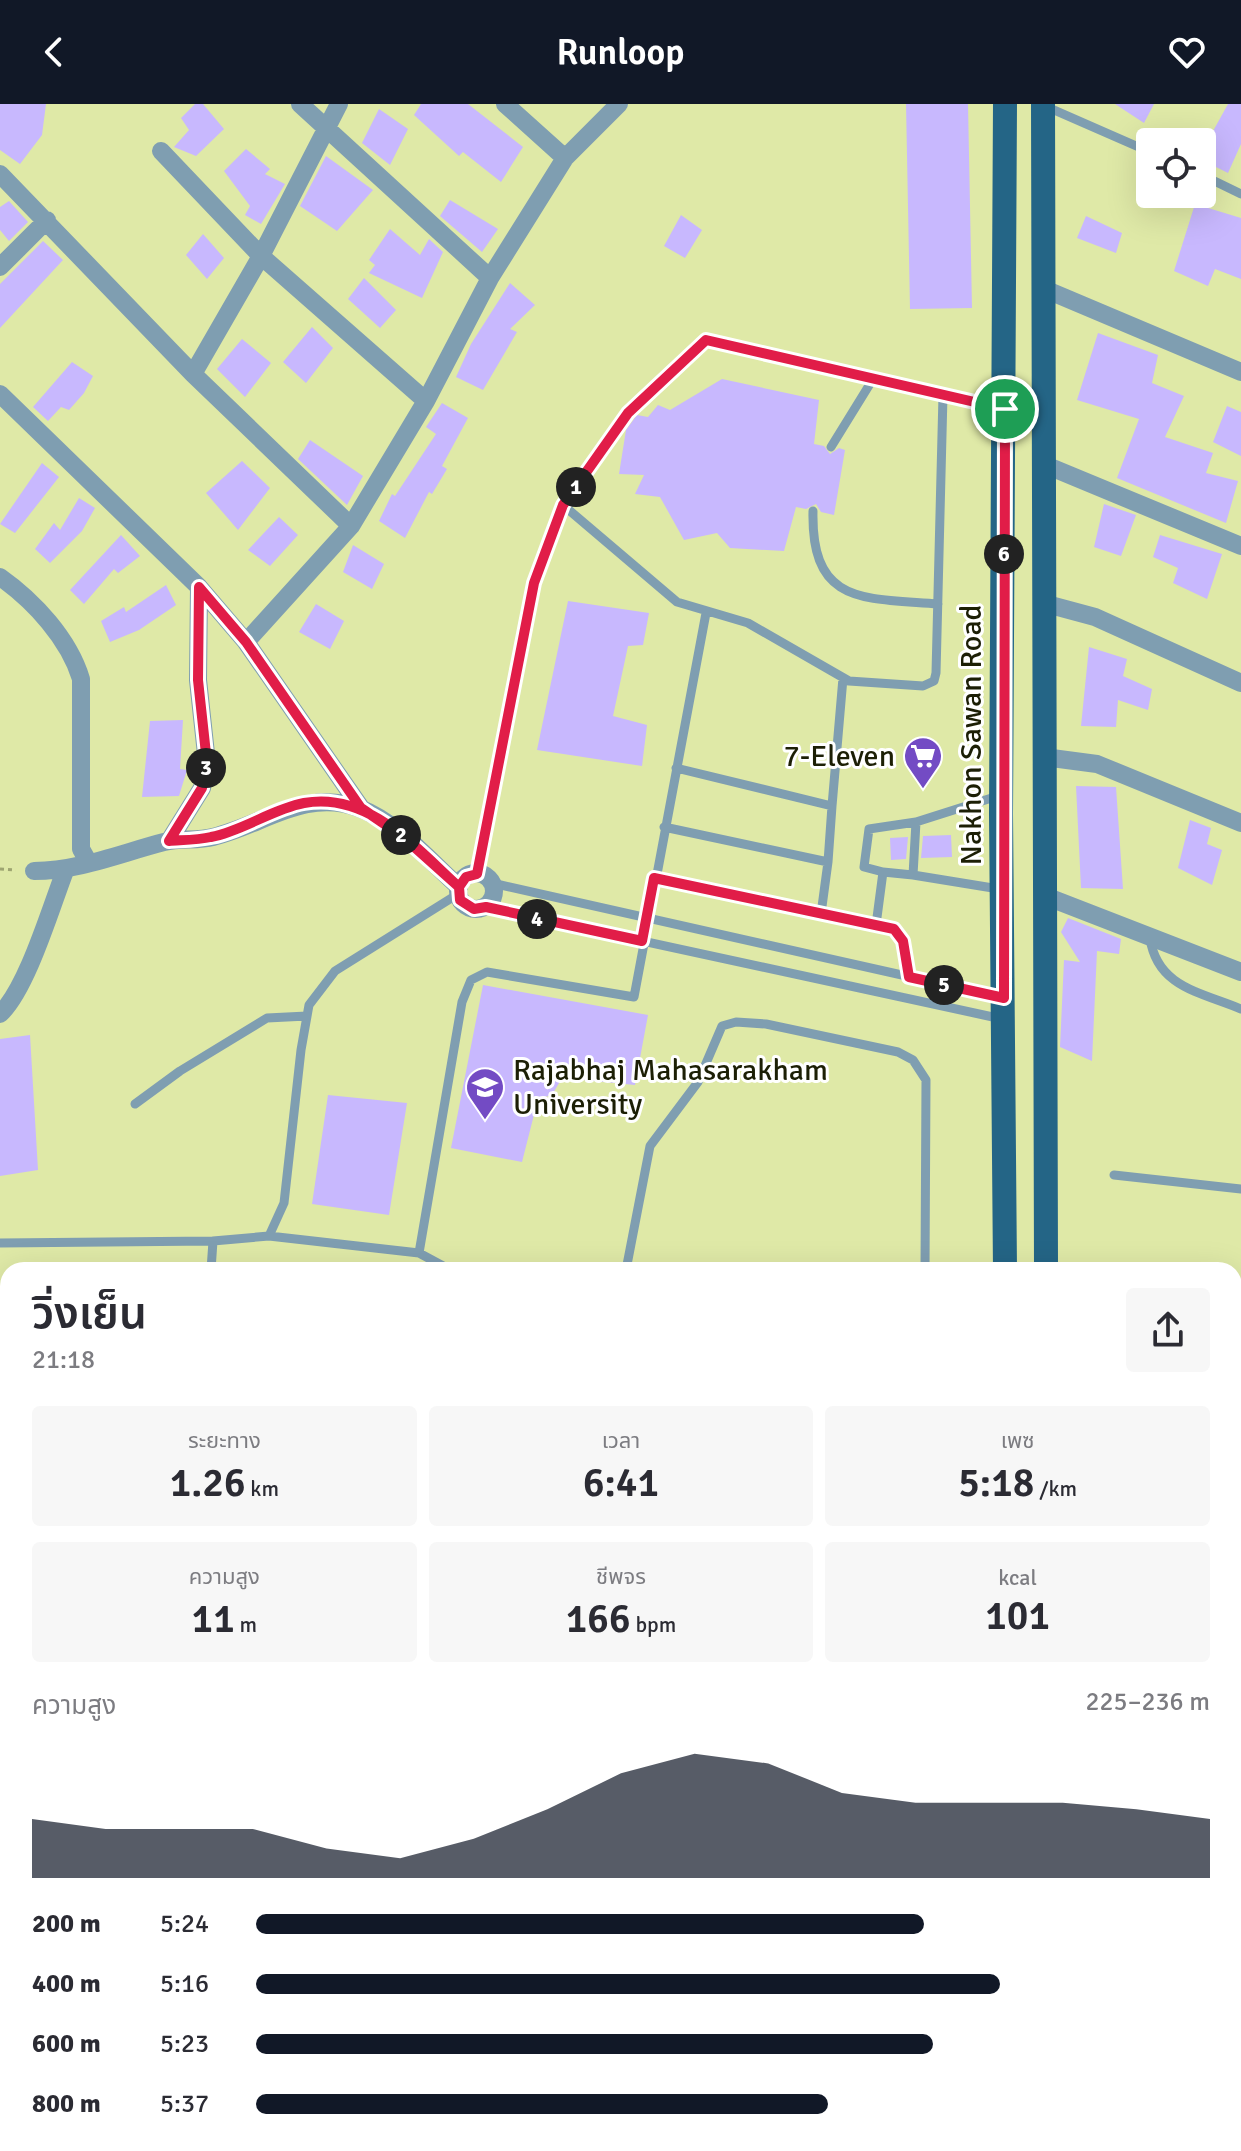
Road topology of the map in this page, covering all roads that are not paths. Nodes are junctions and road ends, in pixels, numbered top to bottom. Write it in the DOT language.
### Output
graph roads {
  1 [pos="300,104"];
  2 [pos="339,104"];
  3 [pos="505,104"];
  4 [pos="619,104"];
  5 [pos="1005,104"];
  6 [pos="1043,104"];
  7 [pos="325,130"];
  8 [pos="1136,146"];
  9 [pos="161,151"];
  10 [pos="565,158"];
  11 [pos="0,174"];
  12 [pos="1216,182"];
  13 [pos="1241,194"];
  14 [pos="47,220"];
  15 [pos="261,256"];
  16 [pos="0,267"];
  17 [pos="490,278"];
  18 [pos="1042,288"];
  19 [pos="1241,372"];
  20 [pos="193,374"];
  21 [pos="873,379"];
  22 [pos="0,394"];
  23 [pos="943,395"];
  24 [pos="426,401"];
  25 [pos="1005,409"];
  26 [pos="831,447"];
  27 [pos="1043,464"];
  28 [pos="563,505"];
  29 [pos="813,511"];
  30 [pos="351,526"];
  31 [pos="1241,546"];
  32 [pos="0,577"];
  33 [pos="199,587"];
  34 [pos="1043,603"];
  35 [pos="938,604"];
  36 [pos="706,613"];
  37 [pos="246,642"];
  38 [pos="843,678"];
  39 [pos="1241,683"];
  40 [pos="1044,757"];
  41 [pos="676,768"];
  42 [pos="1002,795"];
  43 [pos="832,806"];
  44 [pos="361,808"];
  45 [pos="916,822"];
  46 [pos="1241,823"];
  47 [pos="664,827"];
  48 [pos="169,841"];
  49 [pos="828,862"];
  50 [pos="89,863"];
  51 [pos="34,871"];
  52 [pos="65,871"];
  53 [pos="883,872"];
  54 [pos="913,875"];
  55 [pos="485,878"];
  56 [pos="654,878"];
  57 [pos="1002,889"];
  58 [pos="459,890"];
  59 [pos="1045,896"];
  60 [pos="486,907"];
  61 [pos="821,914"];
  62 [pos="646,919"];
  63 [pos="876,925"];
  64 [pos="1149,934"];
  65 [pos="642,941"];
  66 [pos="1241,972"];
  67 [pos="909,977"];
  68 [pos="1003,1008"];
  69 [pos="1241,1009"];
  70 [pos="0,1014"];
  71 [pos="307,1016"];
  72 [pos="135,1104"];
  73 [pos="1114,1175"];
  74 [pos="1241,1189"];
  75 [pos="269,1236"];
  76 [pos="213,1241"];
  77 [pos="0,1243"];
  78 [pos="419,1253"];
  79 [pos="212,1262"];
  80 [pos="433,1262"];
  81 [pos="628,1262"];
  82 [pos="925,1262"];
  83 [pos="1005,1262"];
  84 [pos="1046,1262"];
  1 -- 7 [label="street"];
  2 -- 7 [label="street"];
  3 -- 10 [label="street"];
  4 -- 10 [label="street"];
  5 -- 25 [label="main road, Nakhon Sawan Road"];
  6 -- 8 [label="lane"];
  6 -- 18 [label="main road"];
  7 -- 15 [label="street"];
  7 -- 17 [label="street"];
  9 -- 15 [label="street"];
  10 -- 17 [label="street"];
  11 -- 14 [label="street"];
  12 -- 13 [label="lane"];
  14 -- 16 [label="street"];
  14 -- 20 [label="street"];
  15 -- 20 [label="street"];
  15 -- 24 [label="street"];
  17 -- 24 [label="street"];
  18 -- 19 [label="street"];
  18 -- 27 [label="main road"];
  20 -- 30 [label="street"];
  21 -- 23 [label="lane"];
  21 -- 26 [label="lane"];
  21 -- 28 [label="lane"];
  22 -- 33 [label="street"];
  23 -- 25 [label="lane"];
  23 -- 35 [label="lane"];
  24 -- 30 [label="street"];
  25 -- 42 [label="main road, Nakhon Sawan Road"];
  27 -- 31 [label="street"];
  27 -- 34 [label="main road"];
  28 -- 36 [label="lane"];
  28 -- 55 [label="lane"];
  29 -- 35 [label="lane"];
  30 -- 37 [label="street"];
  32 -- 50 [label="street"];
  33 -- 37 [label="street"];
  33 -- 48 [label="street"];
  34 -- 39 [label="street"];
  34 -- 40 [label="main road"];
  35 -- 38 [label="lane"];
  36 -- 38 [label="lane"];
  36 -- 41 [label="lane"];
  37 -- 44 [label="street"];
  38 -- 43 [label="lane"];
  40 -- 46 [label="street"];
  40 -- 59 [label="main road"];
  41 -- 43 [label="lane"];
  41 -- 47 [label="lane"];
  42 -- 45 [label="lane"];
  42 -- 57 [label="main road, Nakhon Sawan Road"];
  43 -- 49 [label="lane"];
  44 -- 48 [label="street"];
  44 -- 58 [label="street"];
  45 -- 53 [label="lane"];
  45 -- 54 [label="lane"];
  47 -- 49 [label="lane"];
  47 -- 56 [label="lane"];
  48 -- 50 [label="street"];
  49 -- 61 [label="lane"];
  50 -- 52 [label="street"];
  51 -- 52 [label="street"];
  52 -- 70 [label="street"];
  53 -- 54 [label="lane"];
  53 -- 63 [label="lane"];
  54 -- 57 [label="lane"];
  55 -- 58 [label="street"];
  55 -- 60 [label="street"];
  55 -- 62 [label="lane"];
  56 -- 61 [label="lane"];
  56 -- 62 [label="lane"];
  57 -- 59 [label="main road"];
  57 -- 68 [label="main road, Nakhon Sawan Road"];
  58 -- 60 [label="street"];
  58 -- 71 [label="lane"];
  59 -- 64 [label="street"];
  59 -- 84 [label="main road"];
  60 -- 65 [label="lane"];
  61 -- 63 [label="lane"];
  62 -- 65 [label="lane"];
  62 -- 67 [label="lane"];
  63 -- 67 [label="lane"];
  64 -- 66 [label="street"];
  64 -- 69 [label="lane"];
  65 -- 68 [label="lane"];
  65 -- 78 [label="lane"];
  67 -- 68 [label="lane"];
  68 -- 83 [label="main road, Nakhon Sawan Road"];
  71 -- 72 [label="lane"];
  71 -- 75 [label="lane"];
  73 -- 74 [label="lane"];
  75 -- 76 [label="lane"];
  75 -- 78 [label="lane"];
  76 -- 77 [label="lane"];
  76 -- 79 [label="lane"];
  78 -- 80 [label="lane"];
  81 -- 82 [label="lane"];
}
